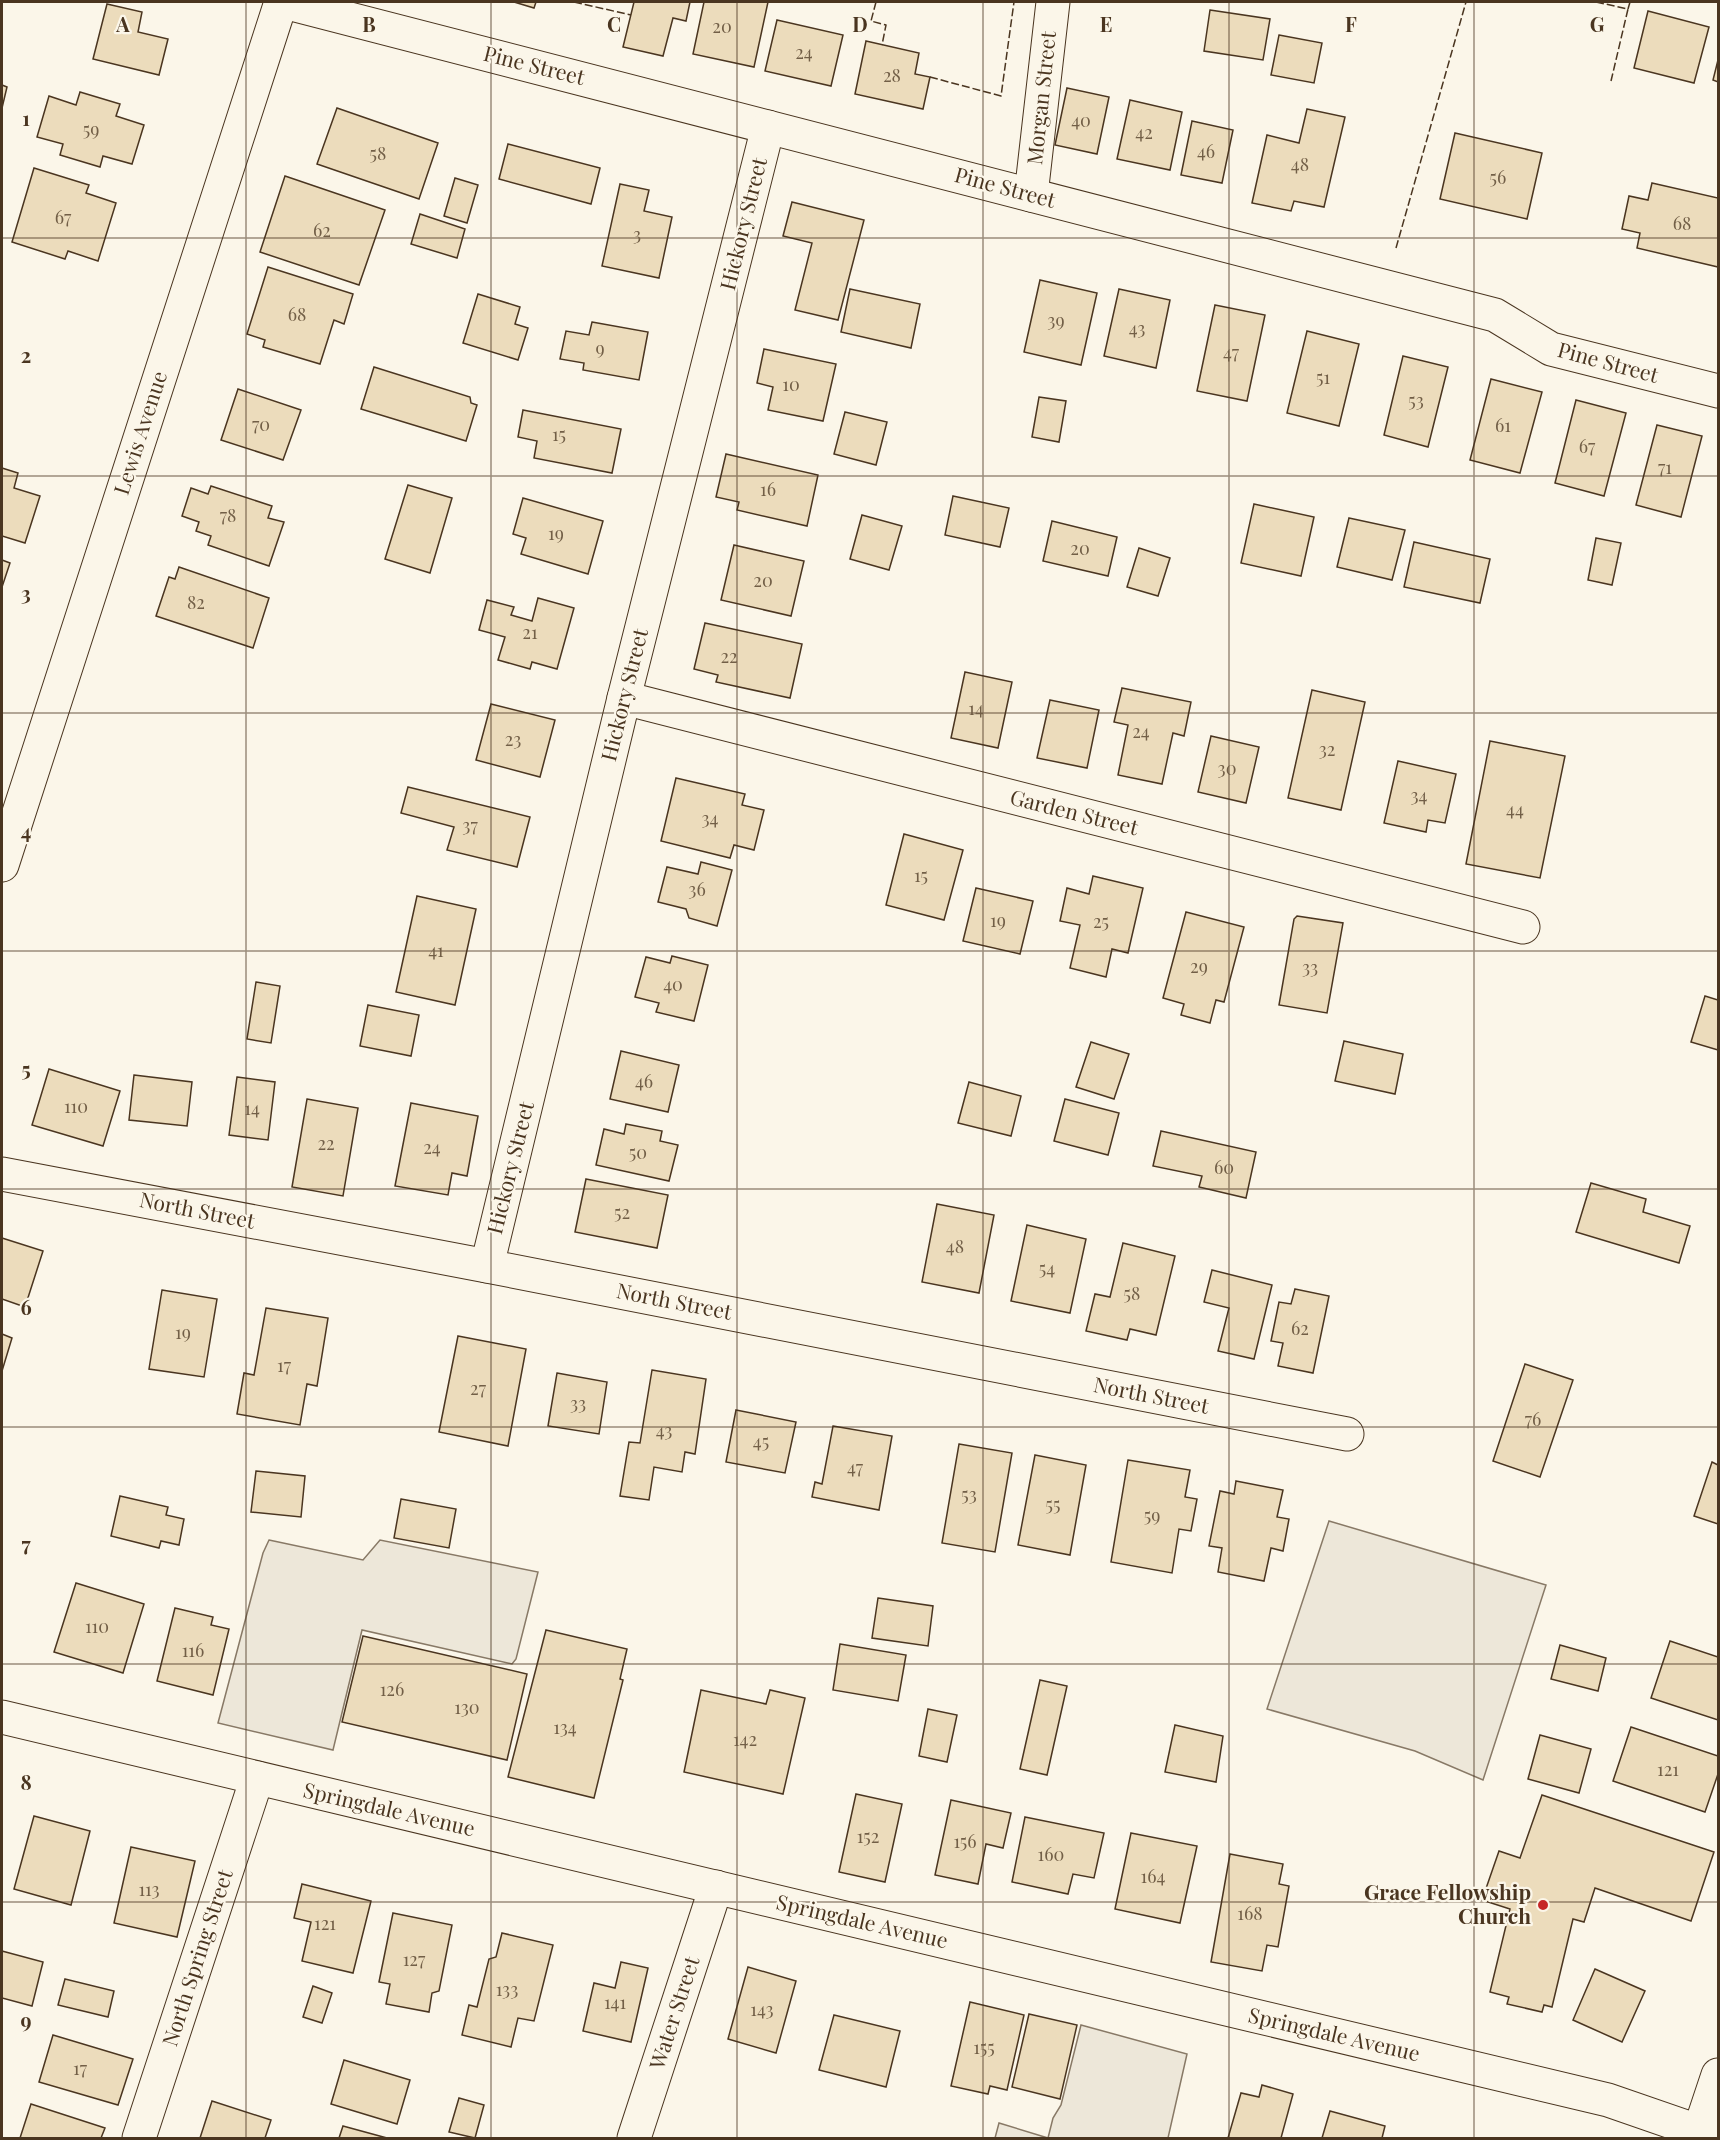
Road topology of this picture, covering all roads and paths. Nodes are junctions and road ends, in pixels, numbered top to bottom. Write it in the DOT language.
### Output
graph roads {
  1 [pos="282,2"];
  2 [pos="1053,2"];
  3 [pos="768,127"];
  4 [pos="1031,195"];
  5 [pos="1719,391"];
  6 [pos="624,698"];
  7 [pos="2,865"];
  8 [pos="1523,927"];
  9 [pos="2,1174"];
  10 [pos="487,1266"];
  11 [pos="1347,1434"];
  12 [pos="2,1717"];
  13 [pos="257,1778"];
  14 [pos="716,1887"];
  15 [pos="1719,2075"];
  16 [pos="1705,2135"];
  17 [pos="139,2139"];
  18 [pos="634,2139"];
  1 -- 3 [label="street, Pine Street"];
  1 -- 7 [label="street, Lewis Avenue"];
  2 -- 4 [label="street, Morgan Street"];
  3 -- 4 [label="street, Pine Street"];
  3 -- 6 [label="street, Hickory Street"];
  4 -- 5 [label="street, Pine Street"];
  6 -- 8 [label="street, Garden Street"];
  6 -- 10 [label="street, Hickory Street"];
  9 -- 10 [label="street, North Street"];
  10 -- 11 [label="street, North Street"];
  12 -- 13 [label="street, Springdale Avenue"];
  13 -- 14 [label="street, Springdale Avenue"];
  13 -- 17 [label="street, North Spring Street"];
  14 -- 16 [label="street, Springdale Avenue"];
  14 -- 18 [label="street, Water Street"];
  15 -- 16 [label="street"];
}
